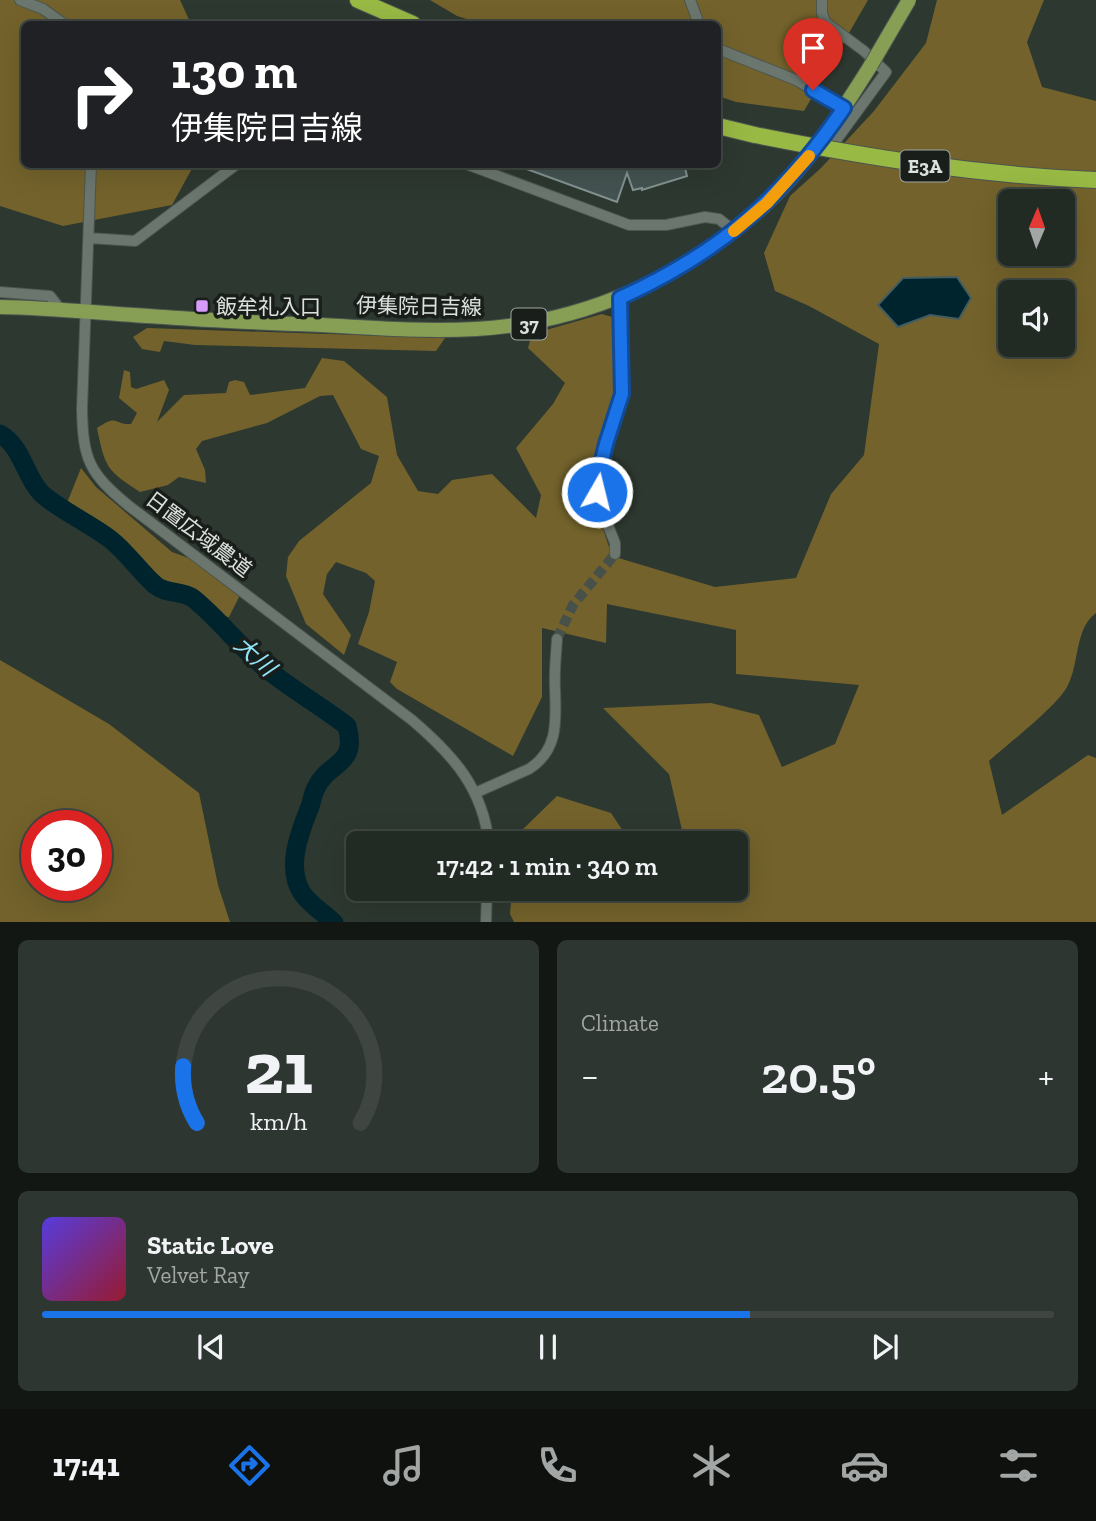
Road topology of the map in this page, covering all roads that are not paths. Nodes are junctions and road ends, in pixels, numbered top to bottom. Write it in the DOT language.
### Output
graph roads {
  1 [pos="20,0"];
  2 [pos="358,0"];
  3 [pos="690,0"];
  4 [pos="822,0"];
  5 [pos="909,0"];
  6 [pos="60,21"];
  7 [pos="406,21"];
  8 [pos="698,21"];
  9 [pos="721,50"];
  10 [pos="844,108"];
  11 [pos="721,127"];
  12 [pos="824,136"];
  13 [pos="92,168"];
  14 [pos="232,168"];
  15 [pos="477,168"];
  16 [pos="1096,180"];
  17 [pos="734,231"];
  18 [pos="89,239"];
  19 [pos="0,292"];
  20 [pos="620,298"];
  21 [pos="0,307"];
  22 [pos="60,309"];
  23 [pos="85,312"];
  24 [pos="615,554"];
  25 [pos="557,639"];
  26 [pos="475,793"];
  27 [pos="487,831"];
  28 [pos="487,901"];
  29 [pos="486,922"];
  1 -- 6 [label="street"];
  2 -- 7 [label="highway"];
  3 -- 8 [label="street"];
  4 -- 12 [label="street"];
  5 -- 10 [label="main road, 伊集院日吉線 / 37, bridge"];
  9 -- 10 [label="street"];
  10 -- 12 [label="main road, 伊集院日吉線 / 37"];
  11 -- 16 [label="highway, E3A, bridge"];
  12 -- 17 [label="main road, 伊集院日吉線 / 37"];
  13 -- 18 [label="street, 日置広域農道"];
  14 -- 18 [label="street"];
  15 -- 17 [label="street"];
  17 -- 20 [label="main road, 伊集院日吉線 / 37"];
  18 -- 23 [label="street, 日置広域農道"];
  19 -- 22 [label="street"];
  20 -- 23 [label="main road, 伊集院日吉線 / 37"];
  20 -- 24 [label="street"];
  21 -- 22 [label="main road, 伊集院日吉線 / 37"];
  22 -- 23 [label="main road, 伊集院日吉線 / 37"];
  23 -- 26 [label="street, 日置広域農道"];
  25 -- 26 [label="street"];
  26 -- 27 [label="street, 日置広域農道"];
  28 -- 29 [label="street"];
}
